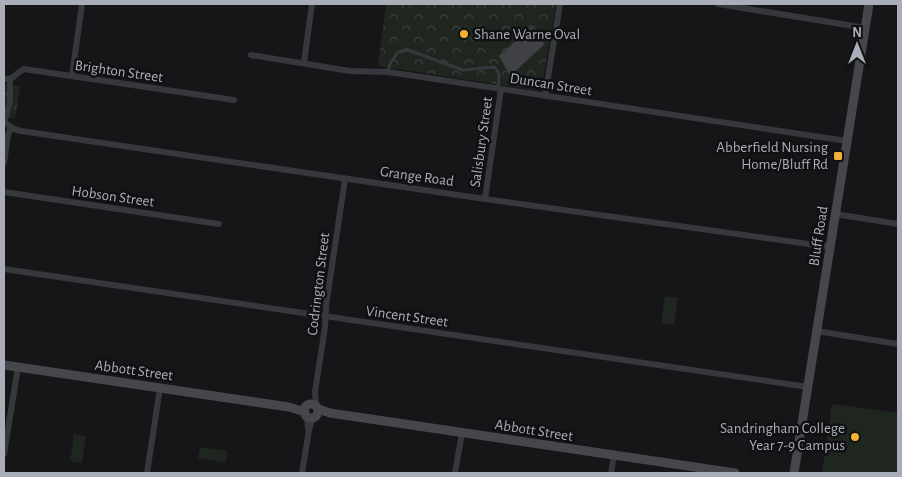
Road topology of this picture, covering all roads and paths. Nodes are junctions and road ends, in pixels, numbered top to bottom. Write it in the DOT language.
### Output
graph roads {
  1 [pos="82,4"];
  2 [pos="312,4"];
  3 [pos="560,4"];
  4 [pos="718,4"];
  5 [pos="869,4"];
  6 [pos="866,28"];
  7 [pos="251,55"];
  8 [pos="304,63"];
  9 [pos="388,72"];
  10 [pos="72,76"];
  11 [pos="7,79"];
  12 [pos="500,88"];
  13 [pos="545,96"];
  14 [pos="234,100"];
  15 [pos="4,122"];
  16 [pos="11,127"];
  17 [pos="847,141"];
  18 [pos="4,163"];
  19 [pos="345,179"];
  20 [pos="4,192"];
  21 [pos="485,199"];
  22 [pos="836,214"];
  23 [pos="219,224"];
  24 [pos="898,224"];
  25 [pos="830,247"];
  26 [pos="4,269"];
  27 [pos="326,317"];
  28 [pos="816,331"];
  29 [pos="898,344"];
  30 [pos="4,365"];
  31 [pos="18,367"];
  32 [pos="808,387"];
  33 [pos="160,388"];
  34 [pos="312,410"];
  35 [pos="462,433"];
  36 [pos="4,454"];
  37 [pos="614,456"];
  38 [pos="147,473"];
  39 [pos="302,473"];
  40 [pos="455,473"];
  41 [pos="611,473"];
  42 [pos="735,473"];
  43 [pos="794,473"];
  1 -- 10 [label="street"];
  2 -- 8 [label="street"];
  3 -- 13 [label="street"];
  4 -- 6 [label="street"];
  5 -- 6 [label="street, Bluff Road"];
  6 -- 17 [label="street, Bluff Road"];
  7 -- 8 [label="street, Duncan Street"];
  8 -- 9 [label="street, Duncan Street"];
  9 -- 12 [label="street, Duncan Street"];
  9 -- 12 [label="lane"];
  10 -- 11 [label="street, Brighton Street"];
  10 -- 14 [label="street, Brighton Street"];
  11 -- 15 [label="street"];
  12 -- 13 [label="street, Duncan Street"];
  12 -- 21 [label="street, Salisbury Street"];
  13 -- 17 [label="street, Duncan Street"];
  15 -- 16 [label="street, Grange Road"];
  16 -- 18 [label="street"];
  16 -- 19 [label="street, Grange Road"];
  17 -- 22 [label="street, Bluff Road"];
  19 -- 21 [label="street, Grange Road"];
  19 -- 27 [label="street, Codrington Street"];
  20 -- 23 [label="street, Hobson Street"];
  21 -- 25 [label="street, Grange Road"];
  22 -- 24 [label="street"];
  22 -- 25 [label="street, Bluff Road"];
  25 -- 28 [label="street, Bluff Road"];
  26 -- 27 [label="street, Vincent Street"];
  27 -- 32 [label="street, Vincent Street"];
  27 -- 34 [label="street, Codrington Street"];
  28 -- 29 [label="street"];
  28 -- 32 [label="street, Bluff Road"];
  30 -- 31 [label="street, Abbott Street"];
  31 -- 33 [label="street, Abbott Street"];
  31 -- 36 [label="street"];
  32 -- 43 [label="street, Bluff Road"];
  33 -- 34 [label="street, Abbott Street"];
  33 -- 38 [label="street"];
  34 -- 35 [label="street, Abbott Street"];
  34 -- 39 [label="street, Codrington Street"];
  35 -- 37 [label="street, Abbott Street"];
  35 -- 40 [label="street"];
  37 -- 41 [label="street"];
  37 -- 42 [label="street, Abbott Street"];
}
